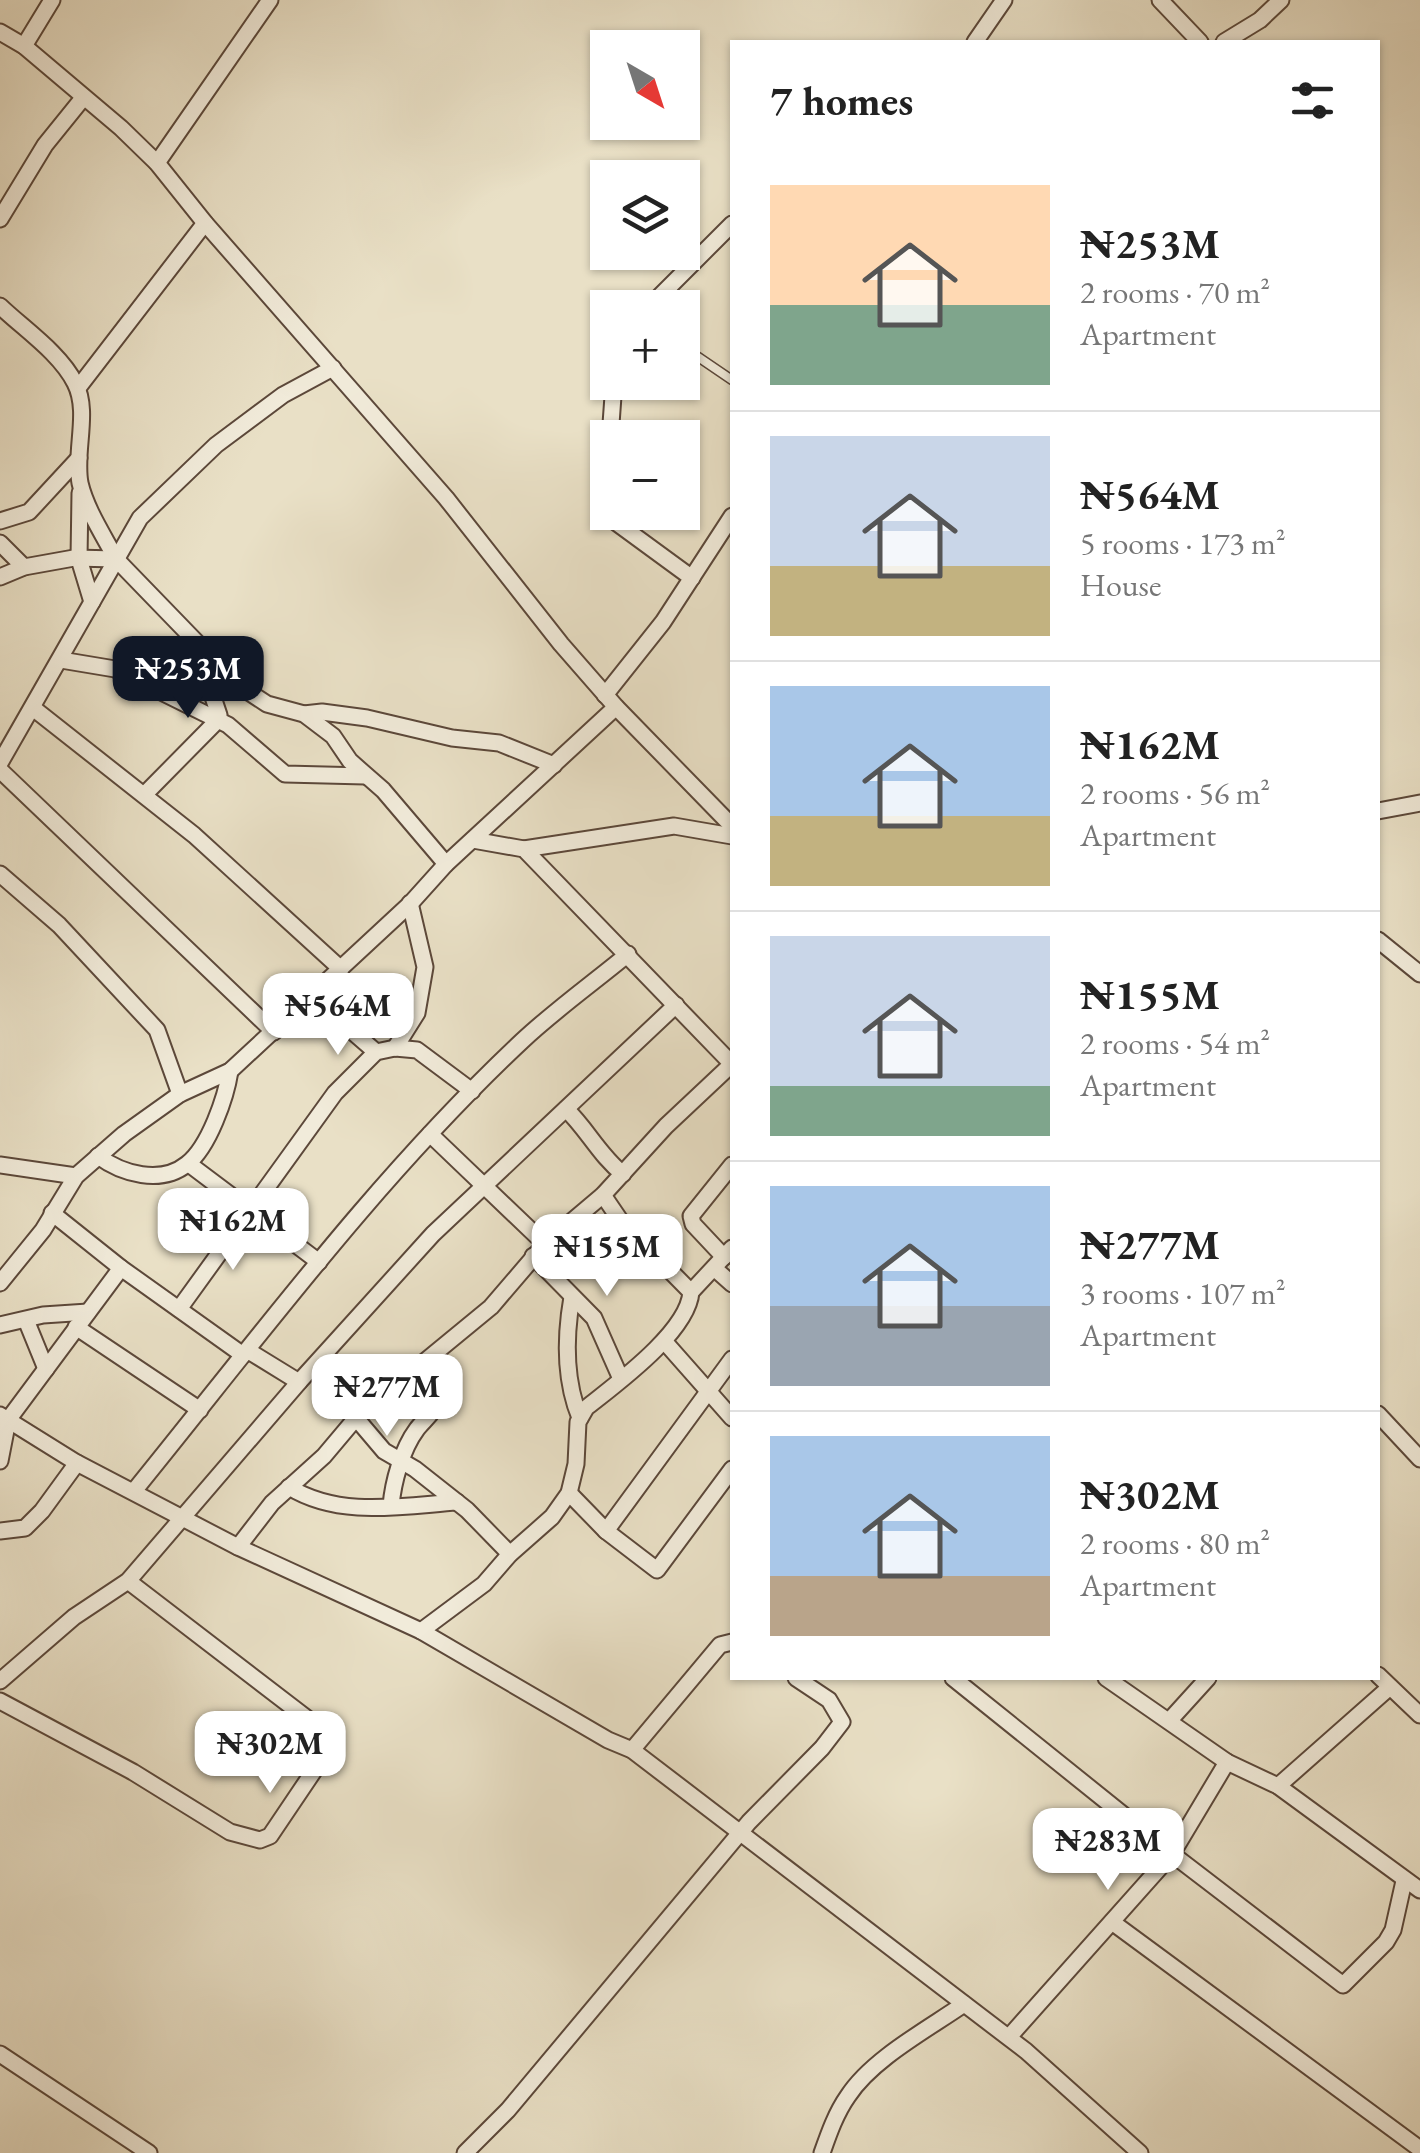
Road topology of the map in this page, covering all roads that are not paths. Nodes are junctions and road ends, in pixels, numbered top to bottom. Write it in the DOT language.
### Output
graph roads {
  1 [pos="52,0"];
  2 [pos="270,0"];
  3 [pos="1004,0"];
  4 [pos="1160,0"];
  5 [pos="1281,0"];
  6 [pos="0,32"];
  7 [pos="976,40"];
  8 [pos="1198,40"];
  9 [pos="1227,40"];
  10 [pos="24,46"];
  11 [pos="83,98"];
  12 [pos="157,163"];
  13 [pos="0,219"];
  14 [pos="205,223"];
  15 [pos="730,226"];
  16 [pos="674,282"];
  17 [pos="666,290"];
  18 [pos="673,290"];
  19 [pos="0,306"];
  20 [pos="700,358"];
  21 [pos="333,368"];
  22 [pos="730,379"];
  23 [pos="78,388"];
  24 [pos="78,458"];
  25 [pos="80,484"];
  26 [pos="730,519"];
  27 [pos="0,521"];
  28 [pos="626,530"];
  29 [pos="0,543"];
  30 [pos="79,558"];
  31 [pos="116,559"];
  32 [pos="24,567"];
  33 [pos="0,577"];
  34 [pos="692,578"];
  35 [pos="92,602"];
  36 [pos="194,639"];
  37 [pos="61,660"];
  38 [pos="611,701"];
  39 [pos="33,708"];
  40 [pos="304,714"];
  41 [pos="218,720"];
  42 [pos="554,765"];
  43 [pos="0,767"];
  44 [pos="364,776"];
  45 [pos="144,795"];
  46 [pos="1420,803"];
  47 [pos="1380,811"];
  48 [pos="730,824"];
  49 [pos="730,836"];
  50 [pos="473,840"];
  51 [pos="524,849"];
  52 [pos="446,864"];
  53 [pos="0,874"];
  54 [pos="410,903"];
  55 [pos="1380,942"];
  56 [pos="628,954"];
  57 [pos="341,969"];
  58 [pos="1420,974"];
  59 [pos="676,1005"];
  60 [pos="296,1012"];
  61 [pos="274,1032"];
  62 [pos="395,1048"];
  63 [pos="376,1052"];
  64 [pos="730,1062"];
  65 [pos="730,1066"];
  66 [pos="230,1071"];
  67 [pos="472,1091"];
  68 [pos="180,1094"];
  69 [pos="566,1108"];
  70 [pos="430,1134"];
  71 [pos="98,1156"];
  72 [pos="189,1164"];
  73 [pos="0,1165"];
  74 [pos="730,1167"];
  75 [pos="623,1174"];
  76 [pos="76,1176"];
  77 [pos="484,1186"];
  78 [pos="603,1195"];
  79 [pos="250,1210"];
  80 [pos="52,1213"];
  81 [pos="539,1250"];
  82 [pos="724,1257"];
  83 [pos="319,1262"];
  84 [pos="121,1268"];
  85 [pos="0,1283"];
  86 [pos="691,1292"];
  87 [pos="572,1296"];
  88 [pos="179,1309"];
  89 [pos="88,1312"];
  90 [pos="26,1320"];
  91 [pos="0,1325"];
  92 [pos="76,1328"];
  93 [pos="664,1341"];
  94 [pos="245,1353"];
  95 [pos="730,1362"];
  96 [pos="417,1368"];
  97 [pos="46,1369"];
  98 [pos="621,1379"];
  99 [pos="299,1382"];
  100 [pos="710,1393"];
  101 [pos="200,1410"];
  102 [pos="730,1416"];
  103 [pos="4,1417"];
  104 [pos="356,1418"];
  105 [pos="580,1418"];
  106 [pos="1380,1419"];
  107 [pos="0,1453"];
  108 [pos="1420,1459"];
  109 [pos="0,1461"];
  110 [pos="402,1461"];
  111 [pos="77,1464"];
  112 [pos="730,1472"];
  113 [pos="289,1487"];
  114 [pos="134,1491"];
  115 [pos="569,1493"];
  116 [pos="458,1502"];
  117 [pos="391,1506"];
  118 [pos="185,1518"];
  119 [pos="0,1531"];
  120 [pos="606,1531"];
  121 [pos="238,1547"];
  122 [pos="510,1554"];
  123 [pos="128,1582"];
  124 [pos="421,1631"];
  125 [pos="730,1643"];
  126 [pos="799,1680"];
  127 [pos="955,1680"];
  128 [pos="1109,1680"];
  129 [pos="1206,1680"];
  130 [pos="1384,1681"];
  131 [pos="0,1682"];
  132 [pos="0,1701"];
  133 [pos="1420,1715"];
  134 [pos="1169,1721"];
  135 [pos="632,1750"];
  136 [pos="1227,1762"];
  137 [pos="1278,1786"];
  138 [pos="742,1833"];
  139 [pos="1172,1854"];
  140 [pos="1404,1881"];
  141 [pos="1420,1890"];
  142 [pos="1112,1922"];
  143 [pos="964,2004"];
  144 [pos="1009,2038"];
  145 [pos="0,2054"];
  146 [pos="1420,2149"];
  147 [pos="149,2153"];
  148 [pos="465,2153"];
  149 [pos="822,2153"];
  150 [pos="1140,2153"];
  1 -- 10 [label="street"];
  2 -- 12 [label="street"];
  3 -- 7 [label="street"];
  4 -- 8 [label="street"];
  5 -- 9 [label="street"];
  6 -- 10 [label="street"];
  10 -- 11 [label="street"];
  11 -- 12 [label="street"];
  11 -- 13 [label="street"];
  12 -- 14 [label="street"];
  14 -- 21 [label="street"];
  14 -- 23 [label="street"];
  15 -- 16 [label="street"];
  16 -- 17 [label="street"];
  16 -- 18 [label="lane"];
  19 -- 23 [label="street"];
  20 -- 22 [label="lane"];
  21 -- 31 [label="street"];
  21 -- 38 [label="street"];
  23 -- 24 [label="street"];
  24 -- 25 [label="street"];
  24 -- 27 [label="street"];
  25 -- 30 [label="street"];
  25 -- 31 [label="street"];
  26 -- 34 [label="street"];
  28 -- 34 [label="street"];
  29 -- 32 [label="street"];
  30 -- 31 [label="street"];
  30 -- 32 [label="street"];
  30 -- 35 [label="street"];
  31 -- 35 [label="street"];
  31 -- 36 [label="street"];
  32 -- 33 [label="street"];
  34 -- 38 [label="street"];
  35 -- 37 [label="street"];
  36 -- 40 [label="street"];
  36 -- 41 [label="street"];
  37 -- 39 [label="street"];
  37 -- 41 [label="street"];
  38 -- 42 [label="street"];
  38 -- 48 [label="street"];
  39 -- 43 [label="street"];
  39 -- 45 [label="street"];
  40 -- 42 [label="street"];
  40 -- 44 [label="street"];
  41 -- 44 [label="street"];
  41 -- 45 [label="street"];
  42 -- 50 [label="street"];
  43 -- 61 [label="street"];
  44 -- 52 [label="street"];
  45 -- 57 [label="street"];
  46 -- 47 [label="street"];
  49 -- 51 [label="street"];
  50 -- 51 [label="street"];
  50 -- 52 [label="street"];
  51 -- 56 [label="street"];
  52 -- 54 [label="street"];
  53 -- 68 [label="street"];
  54 -- 57 [label="street"];
  54 -- 62 [label="street"];
  55 -- 58 [label="street"];
  56 -- 59 [label="street"];
  56 -- 67 [label="street"];
  57 -- 60 [label="street"];
  59 -- 64 [label="street"];
  59 -- 69 [label="street"];
  60 -- 61 [label="street"];
  60 -- 63 [label="street"];
  61 -- 66 [label="street"];
  62 -- 63 [label="street"];
  62 -- 67 [label="street"];
  63 -- 79 [label="street"];
  65 -- 75 [label="street"];
  66 -- 68 [label="street"];
  66 -- 72 [label="street"];
  67 -- 70 [label="street"];
  68 -- 71 [label="street"];
  69 -- 75 [label="street"];
  69 -- 77 [label="street"];
  70 -- 77 [label="street"];
  70 -- 83 [label="street"];
  71 -- 72 [label="street"];
  71 -- 76 [label="street"];
  72 -- 79 [label="street"];
  73 -- 76 [label="street"];
  74 -- 82 [label="street"];
  75 -- 78 [label="street"];
  76 -- 80 [label="street"];
  77 -- 81 [label="street"];
  77 -- 99 [label="street"];
  78 -- 81 [label="street"];
  78 -- 86 [label="street"];
  79 -- 83 [label="street"];
  79 -- 88 [label="street"];
  80 -- 84 [label="street"];
  80 -- 85 [label="street"];
  81 -- 87 [label="street"];
  81 -- 96 [label="street"];
  82 -- 86 [label="street"];
  83 -- 94 [label="street"];
  84 -- 88 [label="street"];
  84 -- 89 [label="street"];
  86 -- 93 [label="street"];
  87 -- 98 [label="street"];
  87 -- 105 [label="street"];
  88 -- 94 [label="street"];
  89 -- 90 [label="street"];
  89 -- 92 [label="street"];
  90 -- 91 [label="street"];
  90 -- 97 [label="street"];
  92 -- 97 [label="street"];
  92 -- 101 [label="street"];
  93 -- 98 [label="street"];
  93 -- 100 [label="street"];
  94 -- 99 [label="street"];
  94 -- 101 [label="street"];
  95 -- 100 [label="street"];
  96 -- 104 [label="street"];
  96 -- 110 [label="street"];
  97 -- 103 [label="street"];
  98 -- 105 [label="street"];
  99 -- 118 [label="street"];
  100 -- 102 [label="street"];
  100 -- 120 [label="street"];
  101 -- 114 [label="street"];
  103 -- 107 [label="street"];
  103 -- 111 [label="street"];
  104 -- 110 [label="street"];
  104 -- 113 [label="street"];
  105 -- 115 [label="street"];
  106 -- 108 [label="street"];
  107 -- 109 [label="street"];
  110 -- 116 [label="street"];
  110 -- 117 [label="street"];
  111 -- 114 [label="street"];
  111 -- 119 [label="street"];
  112 -- 120 [label="street"];
  113 -- 117 [label="street"];
  113 -- 121 [label="street"];
  114 -- 118 [label="street"];
  115 -- 120 [label="street"];
  115 -- 122 [label="street"];
  116 -- 117 [label="street"];
  116 -- 122 [label="street"];
  118 -- 121 [label="street"];
  118 -- 123 [label="street"];
  121 -- 124 [label="street"];
  122 -- 124 [label="street"];
  123 -- 131 [label="street"];
  123 -- 132 [label="street"];
  124 -- 135 [label="street"];
  125 -- 135 [label="street"];
  126 -- 138 [label="street"];
  127 -- 139 [label="street"];
  128 -- 134 [label="street"];
  129 -- 134 [label="street"];
  130 -- 133 [label="street"];
  130 -- 137 [label="street"];
  134 -- 136 [label="street"];
  135 -- 138 [label="street"];
  136 -- 137 [label="street"];
  136 -- 139 [label="street"];
  137 -- 140 [label="street"];
  138 -- 143 [label="street"];
  138 -- 148 [label="street"];
  139 -- 140 [label="street"];
  139 -- 142 [label="street"];
  140 -- 141 [label="street"];
  142 -- 144 [label="street"];
  142 -- 146 [label="street"];
  143 -- 144 [label="street"];
  143 -- 149 [label="street"];
  144 -- 150 [label="street"];
  145 -- 147 [label="street"];
}
